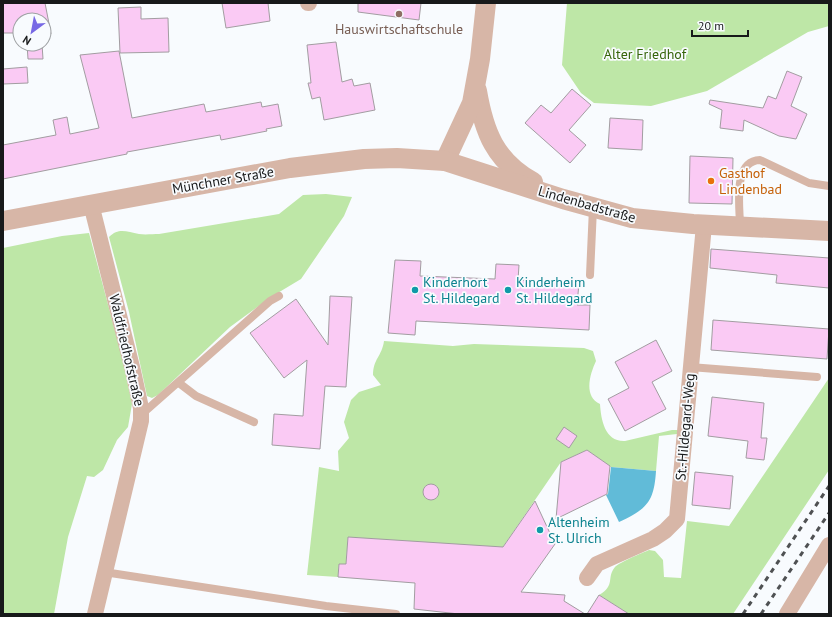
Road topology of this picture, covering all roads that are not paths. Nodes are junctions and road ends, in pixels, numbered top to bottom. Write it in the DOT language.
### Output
graph roads {
  1 [pos="486,3"];
  2 [pos="476,85"];
  3 [pos="445,161"];
  4 [pos="829,186"];
  5 [pos="563,199"];
  6 [pos="91,204"];
  7 [pos="593,207"];
  8 [pos="3,222"];
  9 [pos="704,225"];
  10 [pos="740,226"];
  11 [pos="829,231"];
  12 [pos="590,275"];
  13 [pos="279,296"];
  14 [pos="690,367"];
  15 [pos="817,377"];
  16 [pos="179,383"];
  17 [pos="141,415"];
  18 [pos="254,422"];
  19 [pos="829,545"];
  20 [pos="104,572"];
  21 [pos="588,578"];
  22 [pos="95,614"];
  23 [pos="396,614"];
  24 [pos="787,614"];
  1 -- 2 [label="street"];
  2 -- 3 [label="street"];
  2 -- 5 [label="street"];
  3 -- 5 [label="street, Lindenbadstraße"];
  3 -- 6 [label="street, Münchner Straße"];
  4 -- 10 [label="lane"];
  5 -- 7 [label="street, Lindenbadstraße"];
  6 -- 8 [label="street, Münchner Straße"];
  6 -- 17 [label="street, Waldfriedhofstraße"];
  7 -- 9 [label="street, Lindenbadstraße"];
  7 -- 12 [label="lane"];
  9 -- 10 [label="street, Lindenbadstraße"];
  9 -- 14 [label="street, St.-Hildegard-Weg"];
  10 -- 11 [label="street, Lindenbadstraße"];
  13 -- 16 [label="lane"];
  14 -- 15 [label="lane"];
  14 -- 21 [label="street, St.-Hildegard-Weg"];
  16 -- 17 [label="lane"];
  16 -- 18 [label="lane"];
  17 -- 20 [label="street, Waldfriedhofstraße"];
  19 -- 24 [label="street"];
  20 -- 22 [label="street, Waldfriedhofstraße"];
  20 -- 23 [label="lane"];
}
